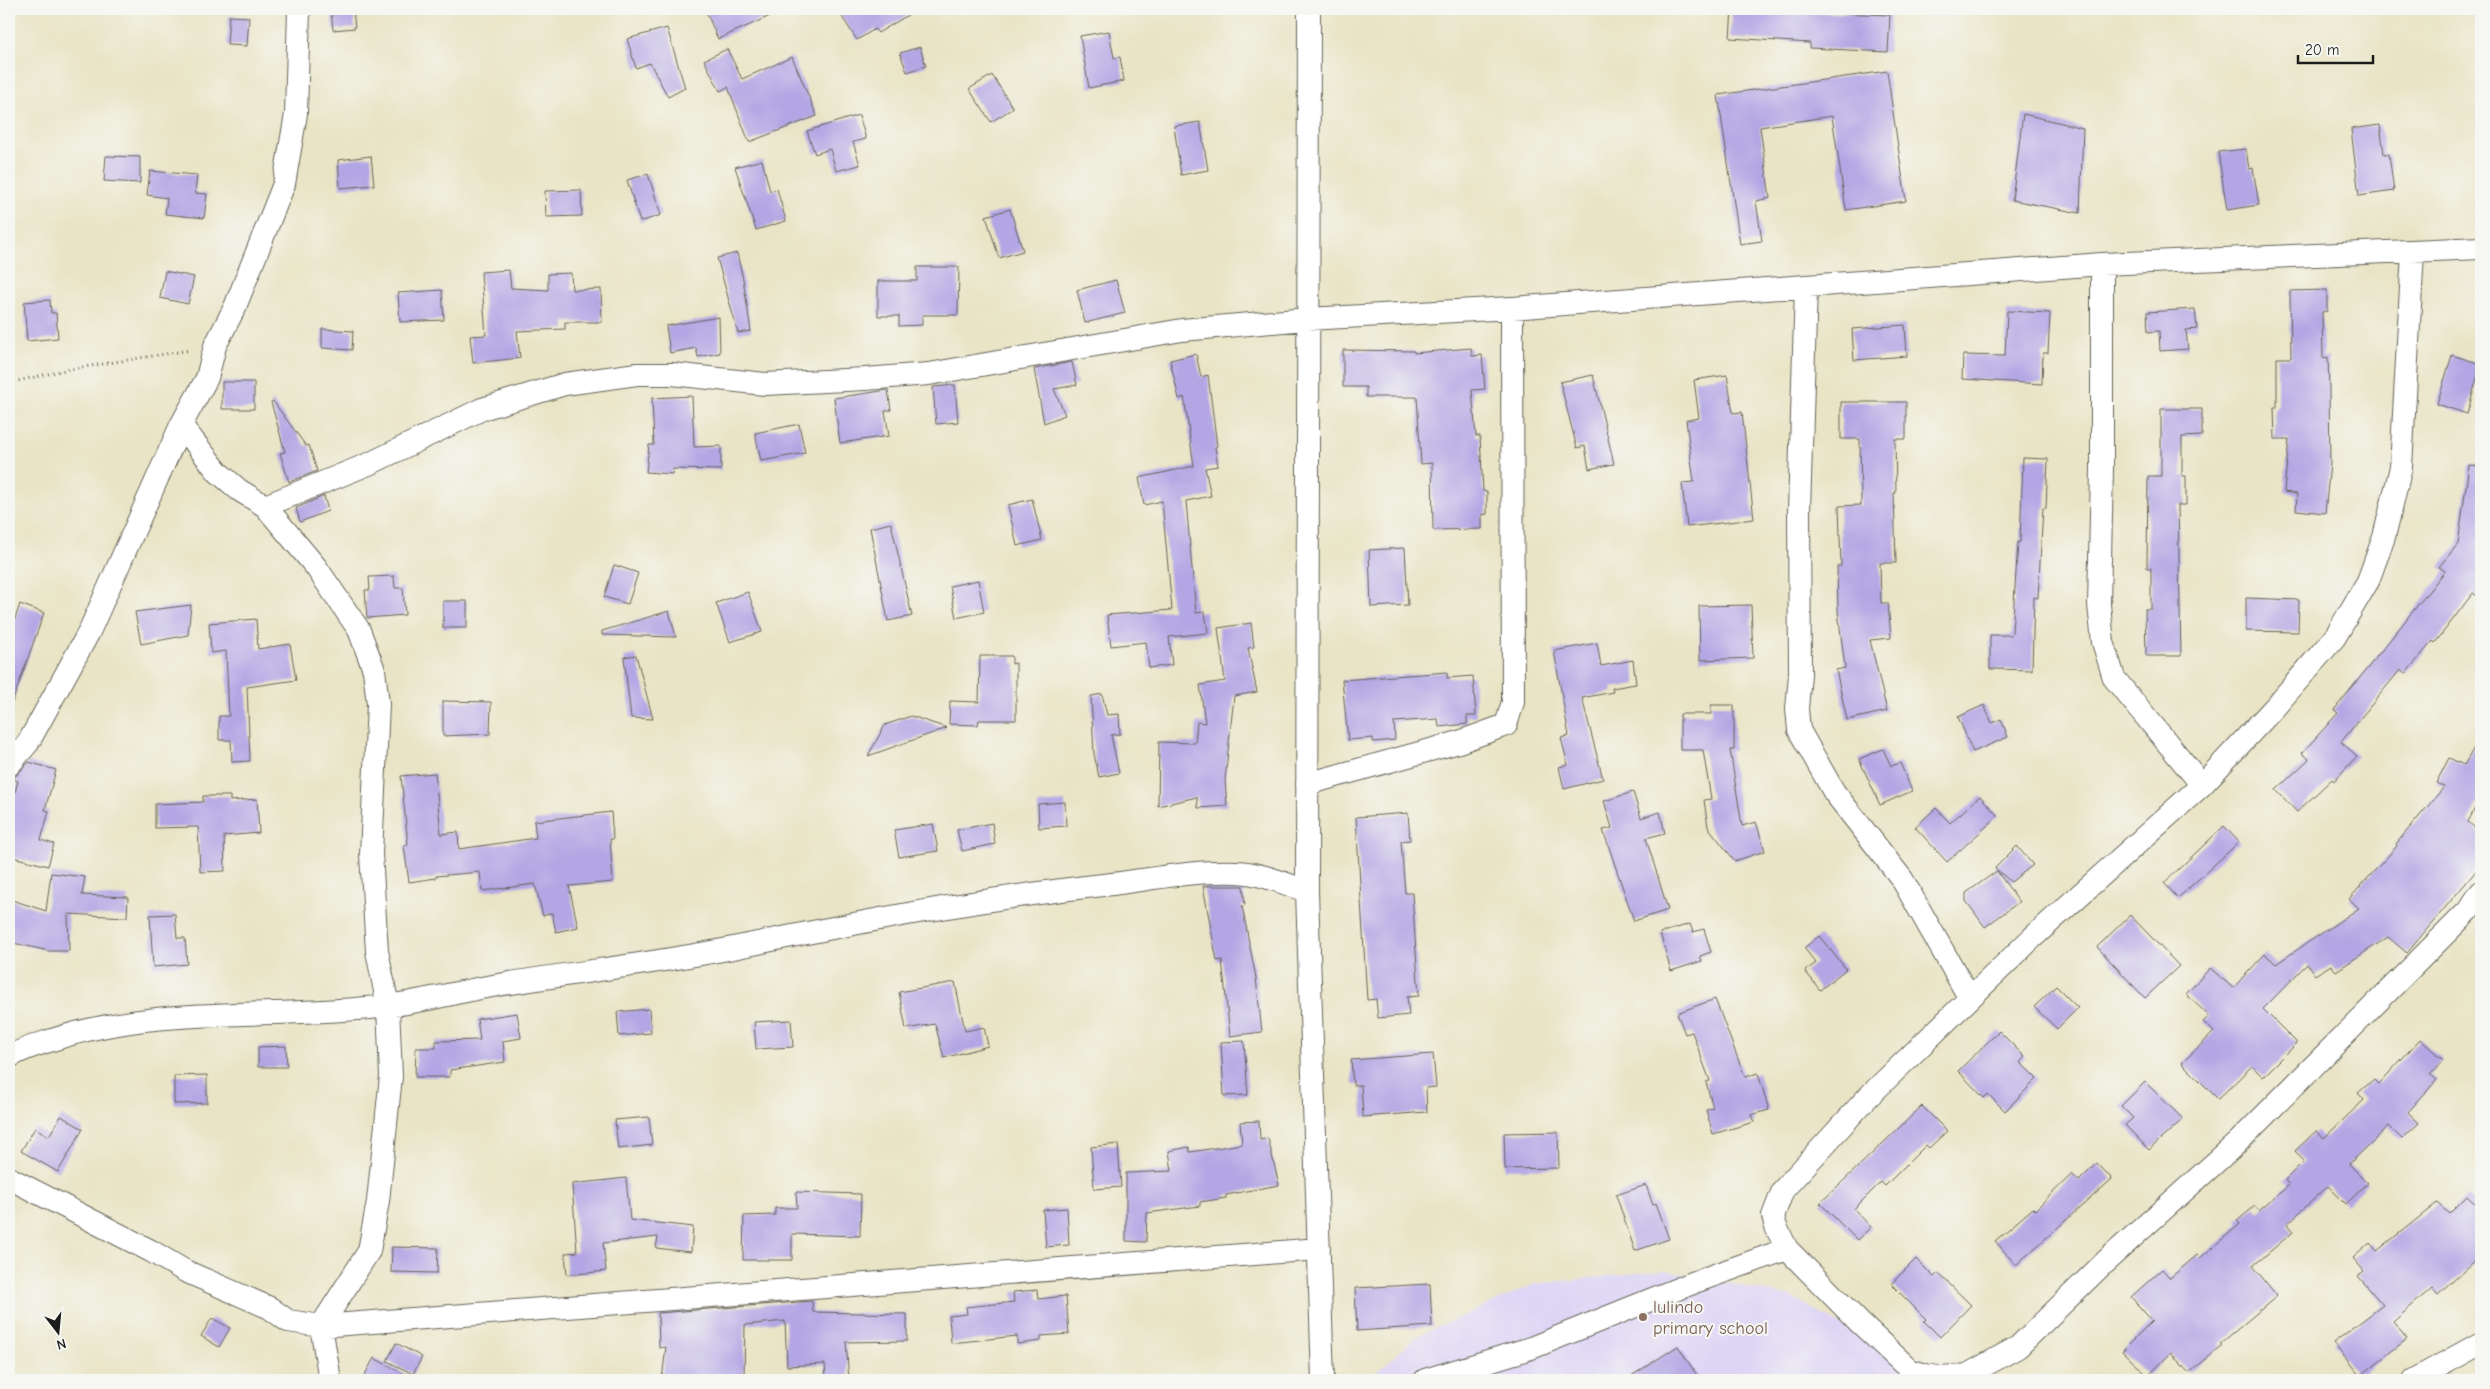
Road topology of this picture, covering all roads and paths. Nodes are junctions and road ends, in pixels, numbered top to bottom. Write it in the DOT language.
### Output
graph roads {
  1 [pos="299,9"];
  2 [pos="1309,9"];
  3 [pos="2481,248"];
  4 [pos="2413,252"];
  5 [pos="2102,264"];
  6 [pos="1806,287"];
  7 [pos="1512,308"];
  8 [pos="1307,319"];
  9 [pos="215,346"];
  10 [pos="9,383"];
  11 [pos="181,425"];
  12 [pos="265,506"];
  13 [pos="9,765"];
  14 [pos="1307,784"];
  15 [pos="2202,786"];
  16 [pos="1307,891"];
  17 [pos="2481,892"];
  18 [pos="1969,997"];
  19 [pos="388,1006"];
  20 [pos="9,1057"];
  21 [pos="9,1178"];
  22 [pos="1319,1249"];
  23 [pos="1787,1250"];
  24 [pos="321,1326"];
  25 [pos="2481,1343"];
  26 [pos="330,1380"];
  27 [pos="1323,1380"];
  28 [pos="1425,1380"];
  29 [pos="2414,1380"];
  1 -- 9 [label="street"];
  2 -- 8 [label="street"];
  3 -- 4 [label="street"];
  4 -- 5 [label="street"];
  4 -- 15 [label="street"];
  5 -- 6 [label="street"];
  5 -- 15 [label="street"];
  6 -- 7 [label="street"];
  6 -- 18 [label="street"];
  7 -- 8 [label="street"];
  7 -- 14 [label="street"];
  8 -- 12 [label="street"];
  8 -- 14 [label="street"];
  9 -- 10 [label="path"];
  9 -- 11 [label="street"];
  11 -- 12 [label="street"];
  11 -- 13 [label="street"];
  12 -- 19 [label="street"];
  14 -- 16 [label="street"];
  15 -- 18 [label="street"];
  16 -- 19 [label="street"];
  16 -- 22 [label="street"];
  17 -- 23 [label="street"];
  18 -- 23 [label="street"];
  19 -- 20 [label="street"];
  19 -- 24 [label="street"];
  21 -- 24 [label="street"];
  22 -- 24 [label="street"];
  22 -- 27 [label="street"];
  23 -- 28 [label="street"];
  24 -- 26 [label="street"];
  25 -- 29 [label="street"];
}
